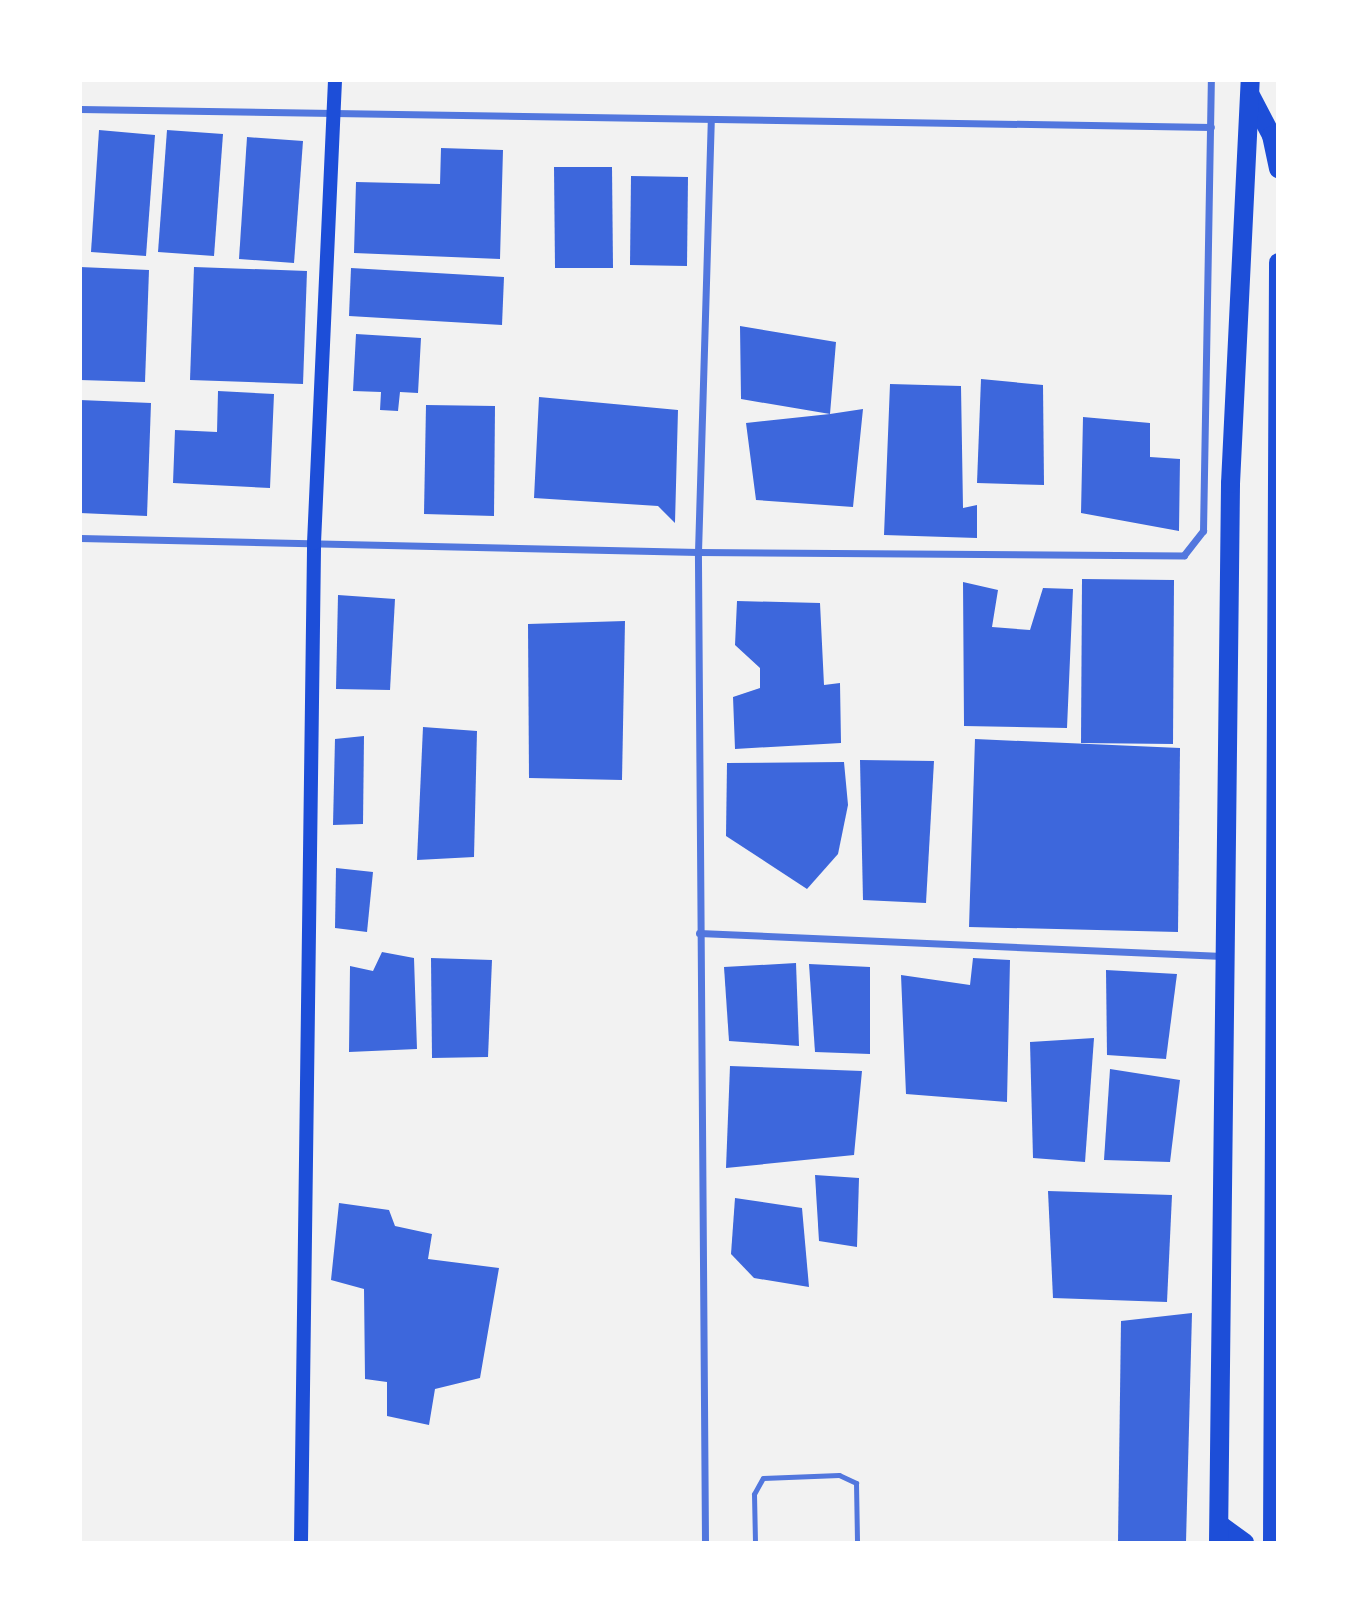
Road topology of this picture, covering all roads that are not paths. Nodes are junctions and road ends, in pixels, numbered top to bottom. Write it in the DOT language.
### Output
graph roads {
  1 [pos="335,80"];
  2 [pos="1211,80"];
  3 [pos="1250,88"];
  4 [pos="80,109"];
  5 [pos="334,116"];
  6 [pos="711,120"];
  7 [pos="1211,127"];
  8 [pos="1278,169"];
  9 [pos="1278,262"];
  10 [pos="80,538"];
  11 [pos="314,543"];
  12 [pos="698,552"];
  13 [pos="699,933"];
  14 [pos="1223,956"];
  15 [pos="1218,1533"];
  16 [pos="300,1542"];
  17 [pos="705,1542"];
  18 [pos="755,1542"];
  19 [pos="857,1542"];
  20 [pos="1244,1542"];
  21 [pos="1272,1542"];
  1 -- 5 [label="main road"];
  2 -- 7 [label="street"];
  3 -- 8 [label="highway"];
  3 -- 14 [label="highway"];
  4 -- 5 [label="street"];
  5 -- 6 [label="street"];
  5 -- 11 [label="main road"];
  6 -- 7 [label="street"];
  6 -- 12 [label="street"];
  7 -- 12 [label="street"];
  9 -- 21 [label="highway"];
  10 -- 11 [label="street"];
  11 -- 12 [label="street"];
  11 -- 16 [label="main road"];
  12 -- 13 [label="street"];
  13 -- 14 [label="street"];
  13 -- 17 [label="street"];
  14 -- 15 [label="highway"];
  15 -- 20 [label="highway"];
  18 -- 19 [label="lane"];
}
